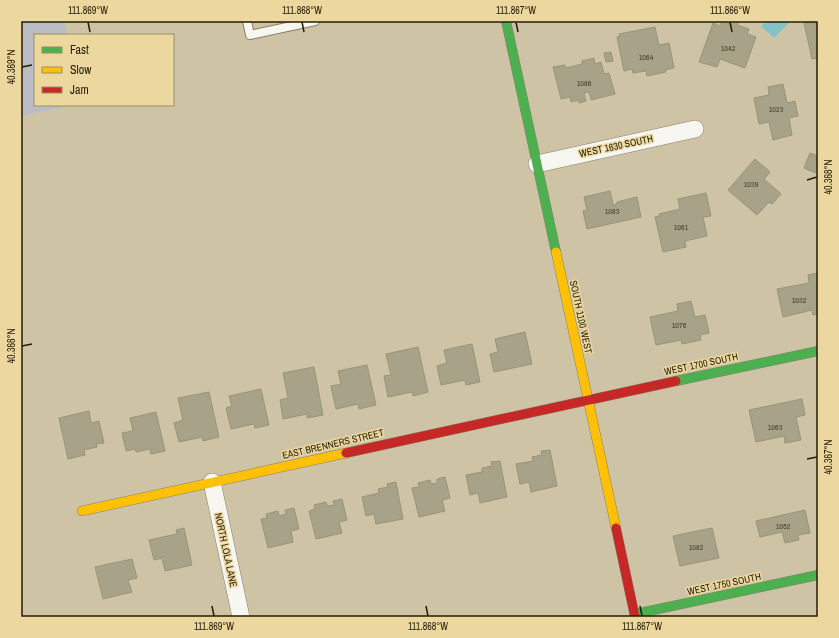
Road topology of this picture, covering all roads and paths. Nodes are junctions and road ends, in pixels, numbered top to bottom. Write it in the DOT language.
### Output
graph roads {
  1 [pos="247,21"];
  2 [pos="315,21"];
  3 [pos="506,21"];
  4 [pos="695,129"];
  5 [pos="537,164"];
  6 [pos="818,351"];
  7 [pos="588,399"];
  8 [pos="212,482"];
  9 [pos="82,511"];
  10 [pos="818,575"];
  11 [pos="635,616"];
  12 [pos="241,617"];
  1 -- 2 [label="lane"];
  3 -- 5 [label="street, SOUTH 1100 WEST"];
  4 -- 5 [label="street, WEST 1630 SOUTH"];
  5 -- 7 [label="street, SOUTH 1100 WEST"];
  6 -- 7 [label="street, WEST 1700 SOUTH"];
  7 -- 8 [label="street, EAST BRENNERS STREET"];
  7 -- 11 [label="street, SOUTH 1100 WEST"];
  8 -- 9 [label="street, EAST BRENNERS STREET"];
  8 -- 12 [label="street, NORTH LOLA LANE"];
  10 -- 11 [label="street, WEST 1750 SOUTH"];
}
